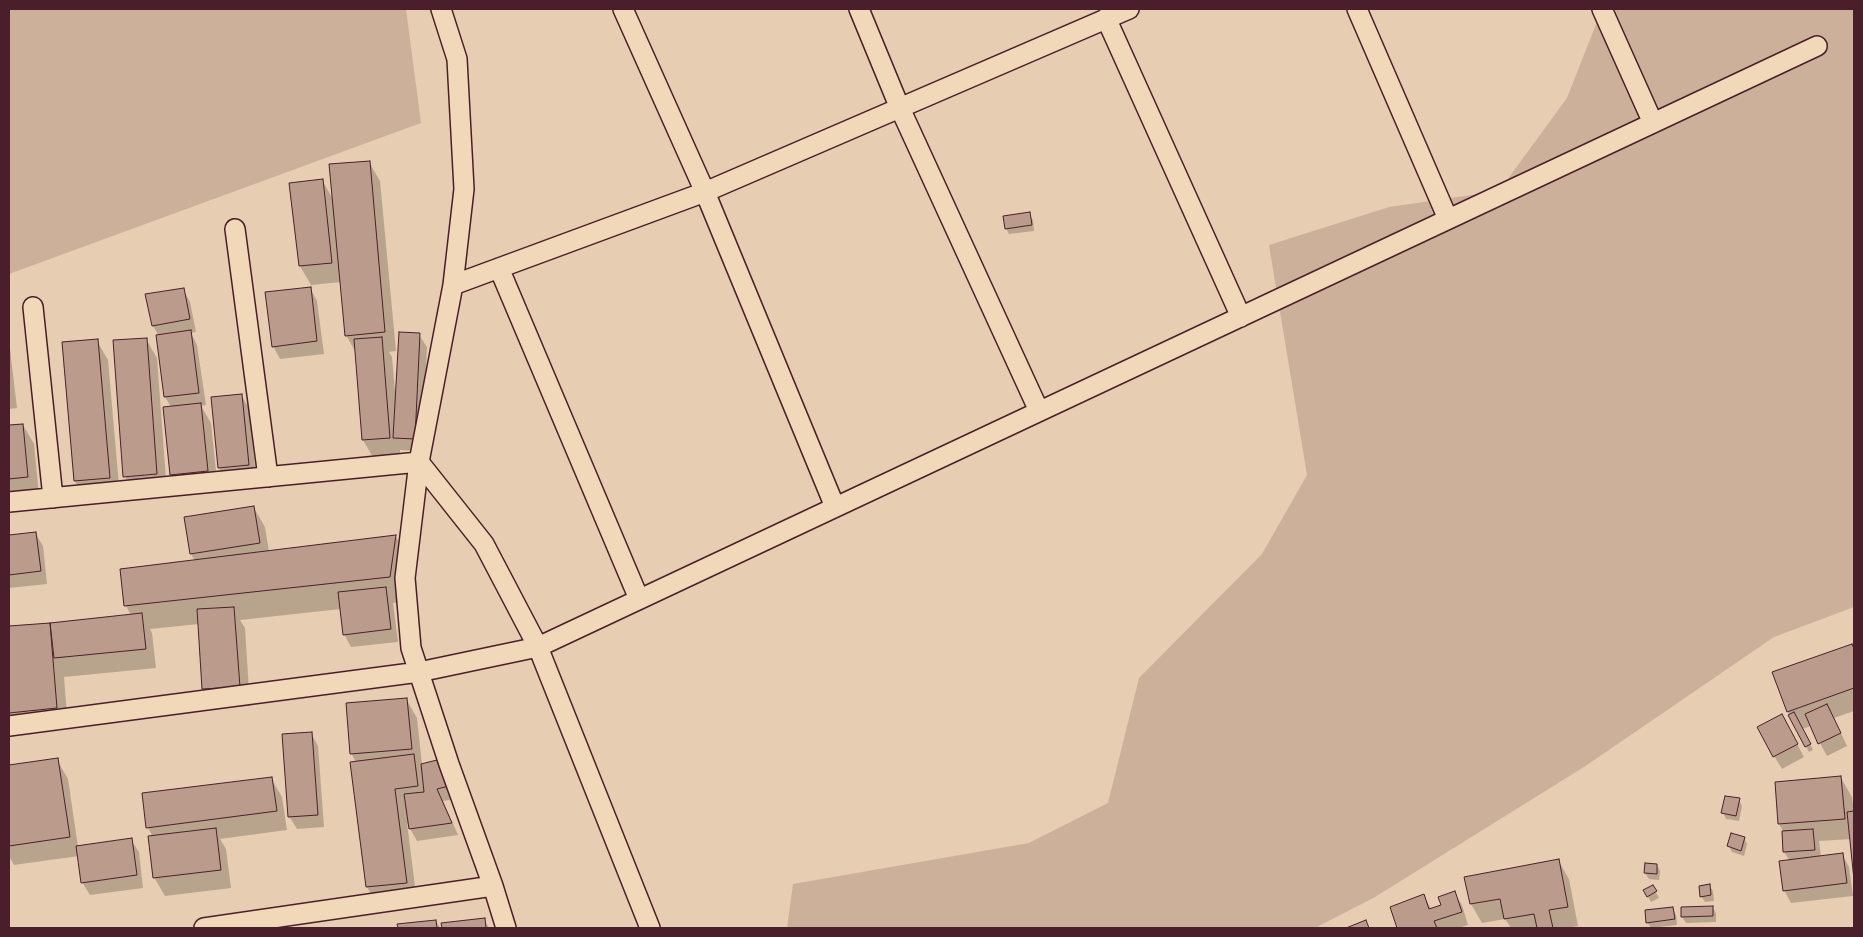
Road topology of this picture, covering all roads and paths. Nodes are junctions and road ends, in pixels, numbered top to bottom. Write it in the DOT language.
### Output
graph roads {
  1 [pos="440,9"];
  2 [pos="622,9"];
  3 [pos="859,9"];
  4 [pos="1129,9"];
  5 [pos="1357,9"];
  6 [pos="1602,9"];
  7 [pos="1106,18"];
  8 [pos="1817,46"];
  9 [pos="900,106"];
  10 [pos="1653,123"];
  11 [pos="705,192"];
  12 [pos="1448,220"];
  13 [pos="235,229"];
  14 [pos="499,268"];
  15 [pos="453,285"];
  16 [pos="33,307"];
  17 [pos="1241,317"];
  18 [pos="1039,412"];
  19 [pos="418,462"];
  20 [pos="268,477"];
  21 [pos="53,498"];
  22 [pos="9,502"];
  23 [pos="835,507"];
  24 [pos="640,599"];
  25 [pos="538,647"];
  26 [pos="419,672"];
  27 [pos="9,726"];
  28 [pos="493,886"];
  29 [pos="204,928"];
  30 [pos="506,928"];
  31 [pos="650,928"];
  1 -- 15 [label="street"];
  2 -- 11 [label="street"];
  3 -- 9 [label="street"];
  4 -- 7 [label="street"];
  5 -- 12 [label="street"];
  6 -- 10 [label="street"];
  7 -- 9 [label="street"];
  7 -- 17 [label="street"];
  8 -- 10 [label="street"];
  9 -- 11 [label="street"];
  9 -- 18 [label="street"];
  10 -- 12 [label="street"];
  11 -- 14 [label="street"];
  11 -- 23 [label="street"];
  12 -- 17 [label="street"];
  13 -- 20 [label="street"];
  14 -- 15 [label="street"];
  14 -- 24 [label="street"];
  15 -- 19 [label="street"];
  16 -- 21 [label="street"];
  17 -- 18 [label="street"];
  18 -- 23 [label="street"];
  19 -- 20 [label="street"];
  19 -- 25 [label="street"];
  19 -- 26 [label="street"];
  20 -- 21 [label="street"];
  21 -- 22 [label="street"];
  23 -- 24 [label="street"];
  24 -- 25 [label="street"];
  25 -- 26 [label="street"];
  25 -- 31 [label="street"];
  26 -- 27 [label="street"];
  26 -- 28 [label="street"];
  28 -- 29 [label="street"];
  28 -- 30 [label="street"];
}
